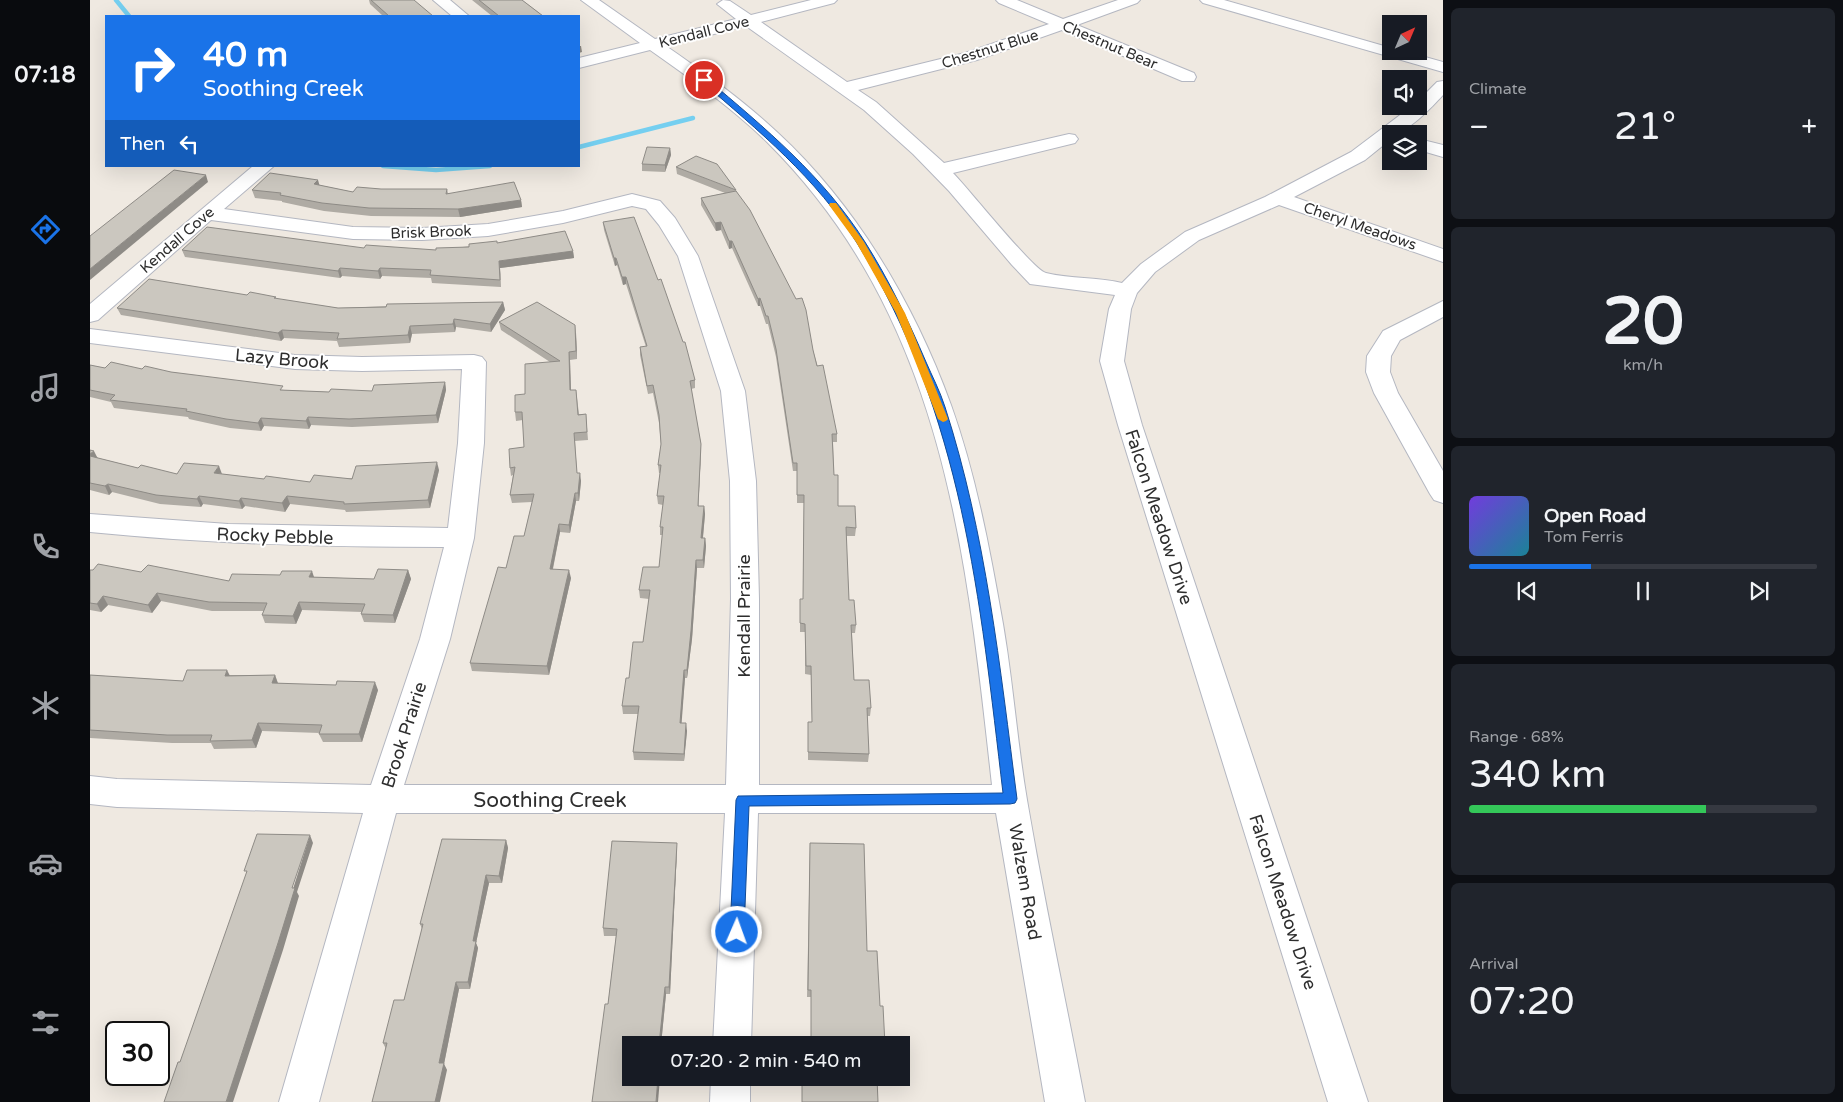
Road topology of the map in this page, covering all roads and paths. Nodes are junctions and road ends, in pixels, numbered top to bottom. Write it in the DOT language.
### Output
graph roads {
  1 [pos="441,0"];
  2 [pos="589,0"];
  3 [pos="829,0"];
  4 [pos="1004,0"];
  5 [pos="1132,0"];
  6 [pos="1208,0"];
  7 [pos="725,4"];
  8 [pos="460,15"];
  9 [pos="749,21"];
  10 [pos="1063,25"];
  11 [pos="653,44"];
  12 [pos="580,63"];
  13 [pos="1443,67"];
  14 [pos="1188,77"];
  15 [pos="1443,86"];
  16 [pos="845,88"];
  17 [pos="1401,125"];
  18 [pos="1069,139"];
  19 [pos="1382,140"];
  20 [pos="1427,146"];
  21 [pos="1443,151"];
  22 [pos="264,167"];
  23 [pos="940,170"];
  24 [pos="1277,198"];
  25 [pos="653,205"];
  26 [pos="207,213"];
  27 [pos="1443,256"];
  28 [pos="1127,291"];
  29 [pos="1443,308"];
  30 [pos="90,315"];
  31 [pos="90,336"];
  32 [pos="474,362"];
  33 [pos="1443,494"];
  34 [pos="90,523"];
  35 [pos="460,538"];
  36 [pos="90,790"];
  37 [pos="383,799"];
  38 [pos="1010,799"];
  39 [pos="742,800"];
  40 [pos="732,1036"];
  41 [pos="731,1086"];
  42 [pos="299,1102"];
  43 [pos="730,1102"];
  44 [pos="1065,1102"];
  45 [pos="1348,1102"];
  1 -- 8 [label="street"];
  2 -- 11 [label="street, Walzem Road"];
  3 -- 9 [label="street, Kendall Cove"];
  4 -- 10 [label="street, Chestnut Bear"];
  5 -- 10 [label="street, Chestnut Blue"];
  6 -- 13 [label="street"];
  7 -- 9 [label="street"];
  9 -- 11 [label="street, Kendall Cove"];
  9 -- 16 [label="street"];
  10 -- 14 [label="street, Chestnut Bear"];
  10 -- 16 [label="street, Chestnut Blue"];
  11 -- 12 [label="street, Kendall Cove"];
  11 -- 38 [label="street, Walzem Road"];
  15 -- 17 [label="street, Falcon Meadow Drive"];
  16 -- 23 [label="street"];
  18 -- 23 [label="street"];
  19 -- 24 [label="street, Falcon Meadow Drive"];
  20 -- 21 [label="street"];
  22 -- 26 [label="street, Kendall Cove"];
  23 -- 28 [label="street"];
  24 -- 27 [label="street, Cheryl Meadows"];
  24 -- 28 [label="street, Falcon Meadow Drive"];
  25 -- 26 [label="street, Brisk Brook"];
  25 -- 39 [label="street, Kendall Prairie"];
  26 -- 30 [label="street, Kendall Cove"];
  28 -- 45 [label="street, Falcon Meadow Drive"];
  29 -- 33 [label="street"];
  31 -- 32 [label="street, Lazy Brook"];
  32 -- 35 [label="street, Brook Prairie"];
  34 -- 35 [label="street, Rocky Pebble"];
  35 -- 37 [label="street, Brook Prairie"];
  36 -- 37 [label="street, Soothing Creek"];
  37 -- 39 [label="street, Soothing Creek"];
  37 -- 42 [label="street, Brook Prairie"];
  38 -- 39 [label="street, Soothing Creek"];
  38 -- 44 [label="street, Walzem Road"];
  39 -- 40 [label="street, Kendall Prairie"];
  41 -- 43 [label="street"];
}
